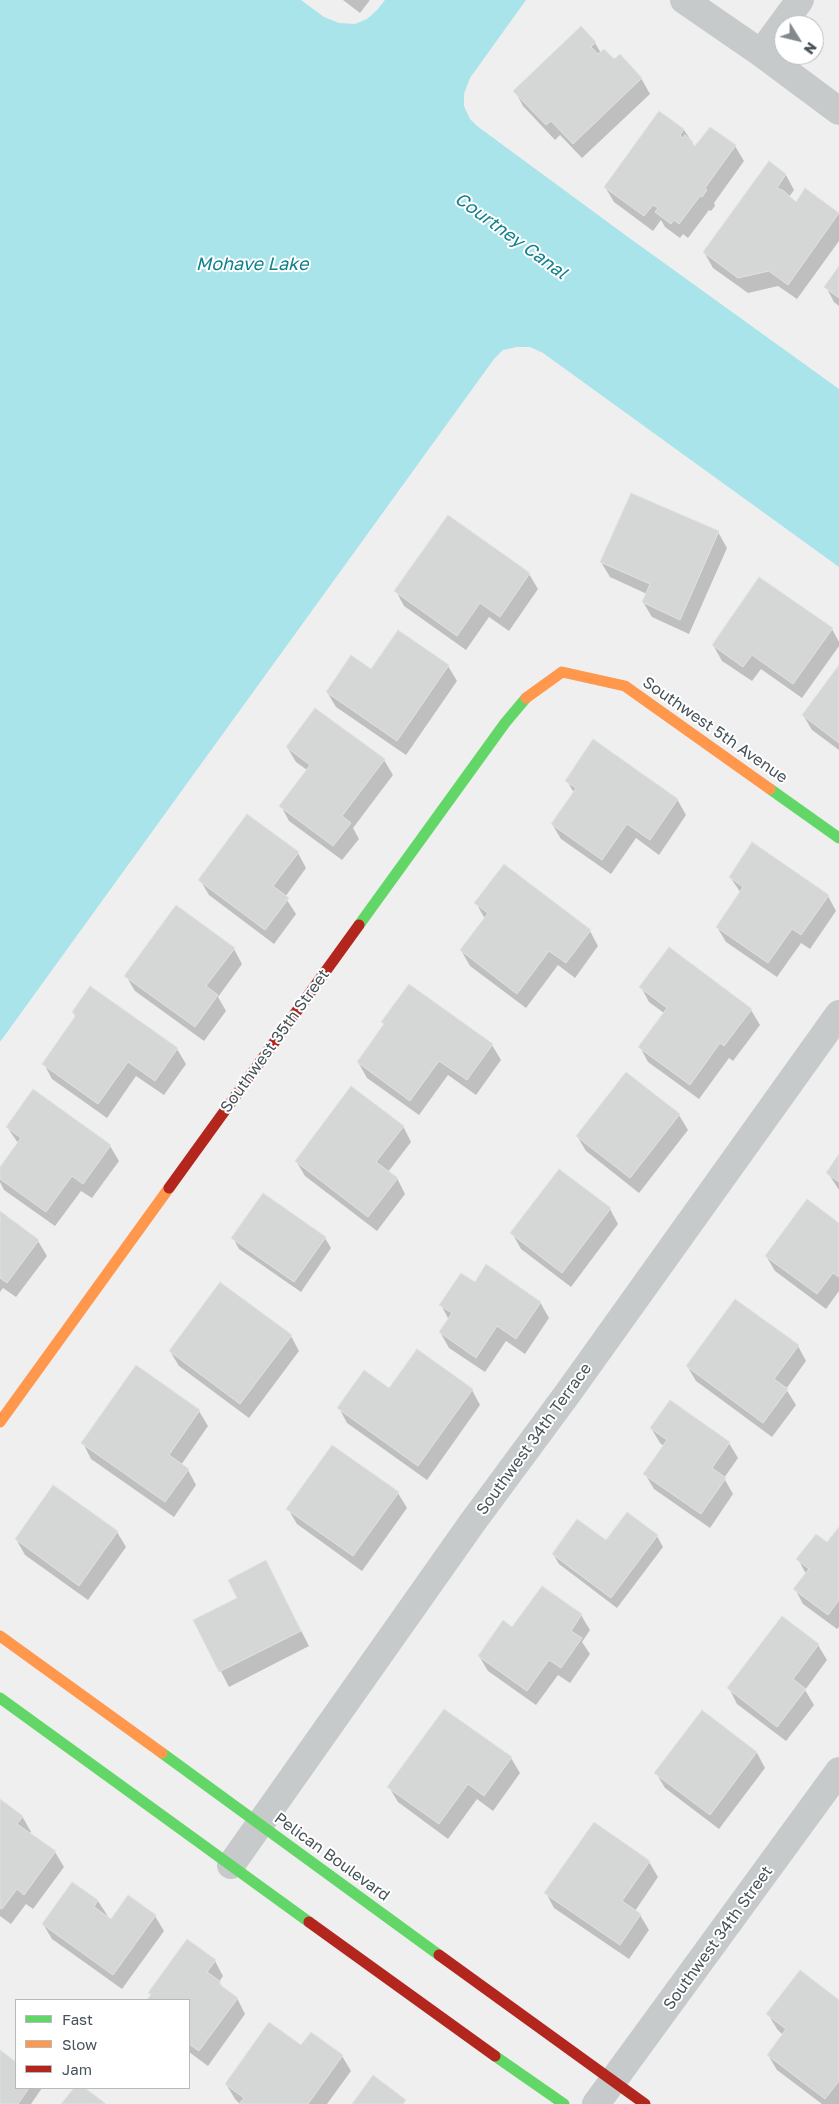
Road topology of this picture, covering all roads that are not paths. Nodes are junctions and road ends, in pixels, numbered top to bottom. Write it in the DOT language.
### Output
graph roads {
  1 [pos="684,0"];
  2 [pos="800,0"];
  3 [pos="761,53"];
  4 [pos="839,111"];
  5 [pos="562,672"];
  6 [pos="839,838"];
  7 [pos="839,1014"];
  8 [pos="0,1422"];
  9 [pos="0,1636"];
  10 [pos="0,1698"];
  11 [pos="839,1771"];
  12 [pos="260,1825"];
  13 [pos="231,1865"];
  14 [pos="612,2080"];
  15 [pos="564,2104"];
  16 [pos="596,2104"];
  17 [pos="645,2104"];
  1 -- 3 [label="street"];
  2 -- 3 [label="street"];
  3 -- 4 [label="street"];
  5 -- 6 [label="street, Southwest 5th Avenue"];
  5 -- 8 [label="street, Southwest 35th Street"];
  7 -- 12 [label="street, Southwest 34th Terrace"];
  9 -- 12 [label="street, Pelican Boulevard"];
  10 -- 13 [label="street"];
  11 -- 14 [label="street, Southwest 34th Street"];
  12 -- 13 [label="street, Southwest 34th Terrace"];
  12 -- 14 [label="street, Pelican Boulevard"];
  13 -- 15 [label="street"];
  14 -- 16 [label="street, Southwest 34th Street"];
  14 -- 17 [label="street, Pelican Boulevard"];
}
